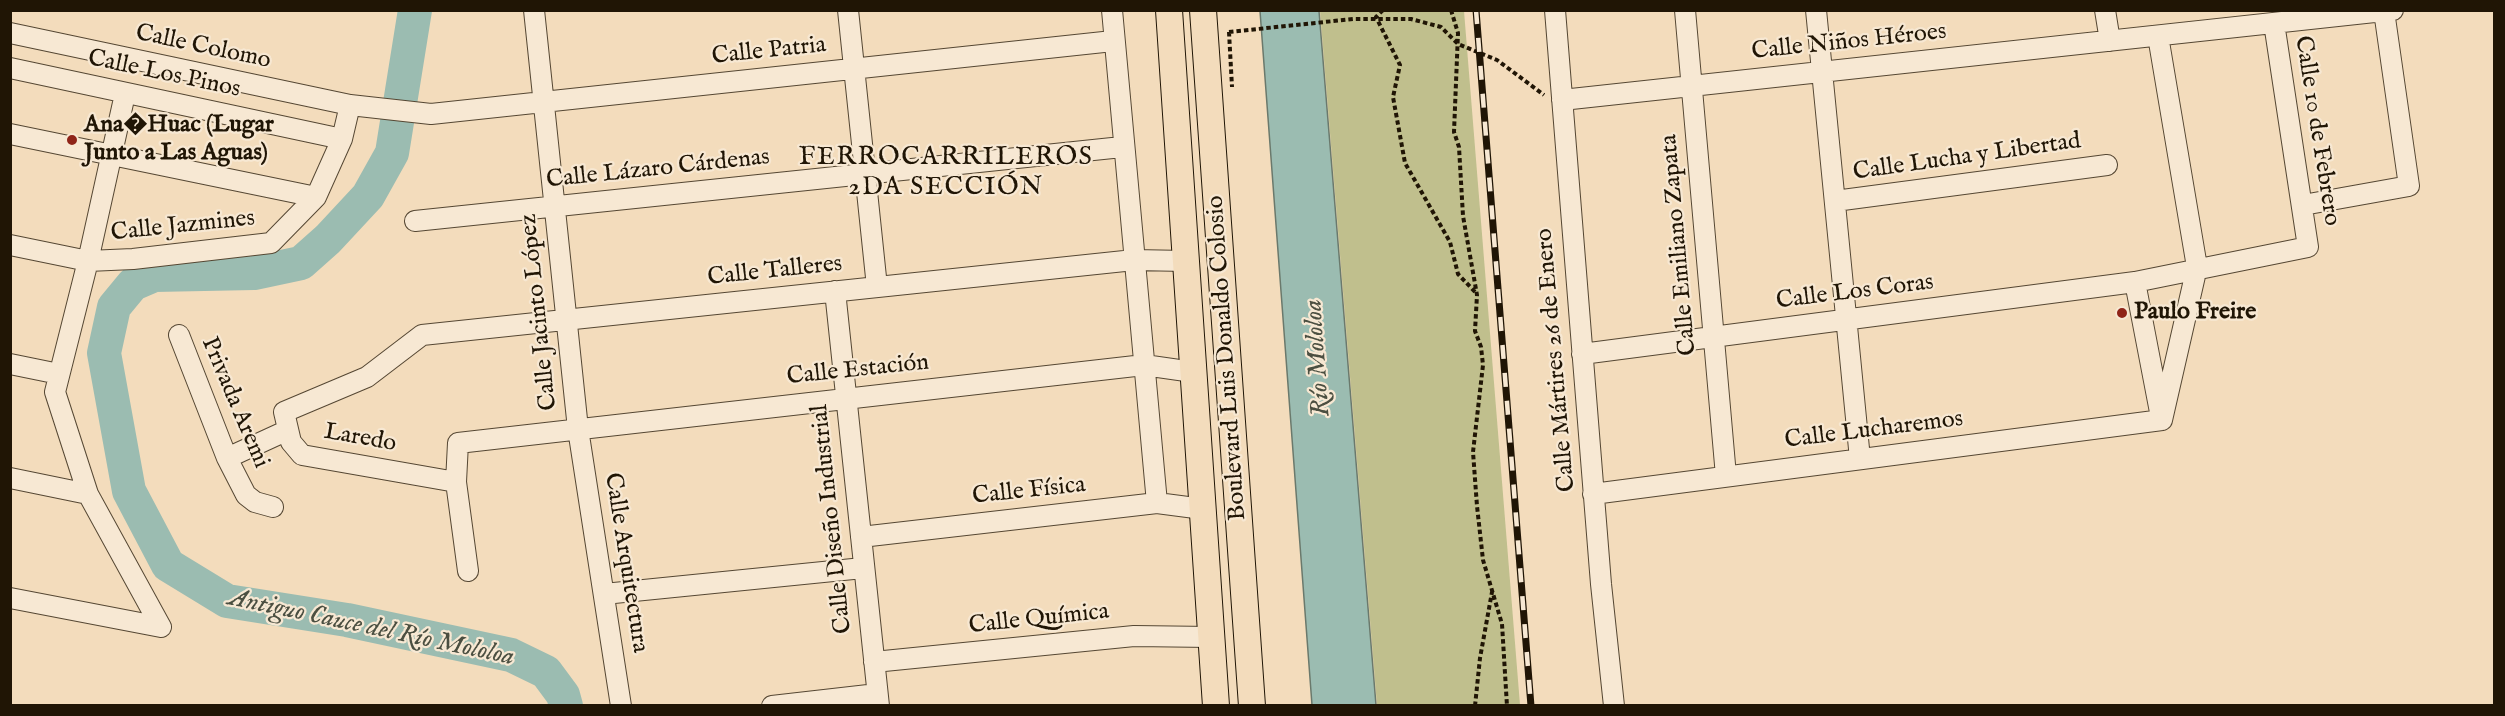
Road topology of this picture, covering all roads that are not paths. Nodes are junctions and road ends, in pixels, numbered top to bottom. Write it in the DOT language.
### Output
graph roads {
  1 [pos="534,10"];
  2 [pos="849,10"];
  3 [pos="1112,10"];
  4 [pos="1169,10"];
  5 [pos="1203,10"];
  6 [pos="1555,10"];
  7 [pos="1685,10"];
  8 [pos="1816,10"];
  9 [pos="2105,10"];
  10 [pos="2388,11"];
  11 [pos="2274,23"];
  12 [pos="10,33"];
  13 [pos="2158,36"];
  14 [pos="1113,41"];
  15 [pos="2110,41"];
  16 [pos="10,68"];
  17 [pos="855,69"];
  18 [pos="1822,72"];
  19 [pos="1208,86"];
  20 [pos="1691,86"];
  21 [pos="1175,88"];
  22 [pos="125,94"];
  23 [pos="1562,100"];
  24 [pos="544,102"];
  25 [pos="355,106"];
  26 [pos="431,114"];
  27 [pos="10,134"];
  28 [pos="342,139"];
  29 [pos="1122,147"];
  30 [pos="112,156"];
  31 [pos="2107,165"];
  32 [pos="866,174"];
  33 [pos="316,197"];
  34 [pos="1835,201"];
  35 [pos="2303,205"];
  36 [pos="555,206"];
  37 [pos="415,221"];
  38 [pos="10,245"];
  39 [pos="1134,260"];
  40 [pos="88,261"];
  41 [pos="1186,261"];
  42 [pos="2197,267"];
  43 [pos="2135,282"];
  44 [pos="877,287"];
  45 [pos="835,291"];
  46 [pos="566,320"];
  47 [pos="1846,320"];
  48 [pos="179,335"];
  49 [pos="422,335"];
  50 [pos="1714,337"];
  51 [pos="1582,354"];
  52 [pos="10,364"];
  53 [pos="1144,365"];
  54 [pos="1194,372"];
  55 [pos="59,374"];
  56 [pos="846,398"];
  57 [pos="2162,420"];
  58 [pos="578,429"];
  59 [pos="288,430"];
  60 [pos="227,458"];
  61 [pos="1860,459"];
  62 [pos="1726,476"];
  63 [pos="10,478"];
  64 [pos="456,482"];
  65 [pos="88,494"];
  66 [pos="1593,494"];
  67 [pos="1157,503"];
  68 [pos="273,507"];
  69 [pos="1203,509"];
  70 [pos="861,537"];
  71 [pos="863,568"];
  72 [pos="468,571"];
  73 [pos="604,594"];
  74 [pos="10,598"];
  75 [pos="1211,637"];
  76 [pos="874,662"];
  77 [pos="878,700"];
  78 [pos="621,705"];
  79 [pos="772,705"];
  80 [pos="1216,705"];
  81 [pos="1252,705"];
  82 [pos="1614,705"];
  1 -- 24 [label="street, Calle Jacinto López"];
  2 -- 17 [label="street"];
  3 -- 14 [label="street"];
  4 -- 21 [label="main road, Boulevard Luis Donaldo Colosio"];
  5 -- 19 [label="main road, Boulevard Luis Donaldo Colosio"];
  6 -- 23 [label="street, Calle Mártires 26 de Enero"];
  7 -- 20 [label="street, Calle Emiliano Zapata"];
  8 -- 18 [label="street"];
  9 -- 15 [label="street"];
  10 -- 11 [label="street, Calle Niños Héroes"];
  10 -- 35 [label="street"];
  11 -- 13 [label="street, Calle Niños Héroes"];
  11 -- 35 [label="street, Calle 10 de Febrero"];
  12 -- 25 [label="street, Calle Colomo"];
  13 -- 15 [label="street, Calle Niños Héroes"];
  13 -- 42 [label="street"];
  14 -- 17 [label="street, Calle Patria"];
  14 -- 29 [label="street"];
  15 -- 18 [label="street, Calle Niños Héroes"];
  16 -- 22 [label="street, Calle Los Pinos"];
  17 -- 24 [label="street, Calle Patria"];
  17 -- 32 [label="street"];
  18 -- 20 [label="street, Calle Niños Héroes"];
  18 -- 34 [label="street"];
  19 -- 21 [label="main road"];
  19 -- 81 [label="main road, Boulevard Luis Donaldo Colosio"];
  20 -- 23 [label="street, Calle Niños Héroes"];
  20 -- 50 [label="street, Calle Emiliano Zapata"];
  21 -- 41 [label="main road, Boulevard Luis Donaldo Colosio"];
  22 -- 28 [label="street, Calle Los Pinos"];
  22 -- 30 [label="street"];
  23 -- 51 [label="street, Calle Mártires 26 de Enero"];
  24 -- 26 [label="street, Calle Patria"];
  24 -- 36 [label="street, Calle Jacinto López"];
  25 -- 26 [label="street, Calle Colomo"];
  25 -- 28 [label="street, Calle Jazmines"];
  27 -- 30 [label="street"];
  28 -- 33 [label="street, Calle Jazmines"];
  29 -- 32 [label="street, Calle Lázaro Cárdenas"];
  29 -- 39 [label="street"];
  30 -- 33 [label="street"];
  30 -- 40 [label="street"];
  31 -- 34 [label="street, Calle Lucha y Libertad"];
  32 -- 36 [label="street, Calle Lázaro Cárdenas"];
  32 -- 44 [label="street"];
  33 -- 40 [label="street, Calle Jazmines"];
  34 -- 47 [label="street"];
  35 -- 42 [label="street, Calle 10 de Febrero"];
  36 -- 37 [label="street, Calle Lázaro Cárdenas"];
  36 -- 46 [label="street, Calle Jacinto López"];
  38 -- 40 [label="street, Calle Jazmines"];
  39 -- 41 [label="street, Calle Talleres"];
  39 -- 44 [label="street, Calle Talleres"];
  39 -- 53 [label="street"];
  40 -- 55 [label="street"];
  41 -- 54 [label="main road, Boulevard Luis Donaldo Colosio"];
  42 -- 43 [label="street"];
  42 -- 57 [label="street"];
  43 -- 47 [label="street, Calle Los Coras"];
  43 -- 57 [label="street"];
  44 -- 45 [label="street, Calle Talleres"];
  45 -- 46 [label="street, Calle Talleres"];
  45 -- 56 [label="street, Calle Diseño Industrial"];
  46 -- 49 [label="street, Calle Talleres"];
  46 -- 58 [label="street, Calle Jacinto López"];
  47 -- 50 [label="street, Calle Los Coras"];
  47 -- 61 [label="street"];
  48 -- 60 [label="street, Privada Aremi"];
  49 -- 59 [label="street, Laredo"];
  50 -- 51 [label="street, Calle Los Coras"];
  50 -- 62 [label="street, Calle Emiliano Zapata"];
  51 -- 66 [label="street, Calle Mártires 26 de Enero"];
  52 -- 55 [label="street"];
  53 -- 54 [label="street, Calle Estación"];
  53 -- 56 [label="street, Calle Estación"];
  53 -- 67 [label="street"];
  54 -- 69 [label="main road, Boulevard Luis Donaldo Colosio"];
  55 -- 65 [label="street"];
  56 -- 58 [label="street, Calle Estación"];
  56 -- 70 [label="street, Calle Diseño Industrial"];
  57 -- 61 [label="street, Calle Lucharemos"];
  58 -- 64 [label="street"];
  58 -- 73 [label="street, Calle Arquitectura"];
  59 -- 60 [label="street"];
  59 -- 64 [label="street, Laredo"];
  60 -- 68 [label="street, Privada Aremi"];
  61 -- 62 [label="street, Calle Lucharemos"];
  62 -- 66 [label="street, Calle Lucharemos"];
  63 -- 65 [label="street"];
  64 -- 72 [label="street"];
  65 -- 74 [label="street"];
  66 -- 82 [label="street, Calle Mártires 26 de Enero"];
  67 -- 69 [label="street, Calle Física"];
  67 -- 70 [label="street, Calle Física"];
  69 -- 75 [label="main road, Boulevard Luis Donaldo Colosio"];
  70 -- 71 [label="street, Calle Diseño Industrial"];
  71 -- 73 [label="street"];
  71 -- 76 [label="street, Calle Diseño Industrial"];
  73 -- 78 [label="street, Calle Arquitectura"];
  75 -- 76 [label="street, Calle Química"];
  75 -- 80 [label="main road, Boulevard Luis Donaldo Colosio"];
  76 -- 77 [label="street, Calle Diseño Industrial"];
  77 -- 79 [label="street"];
}
